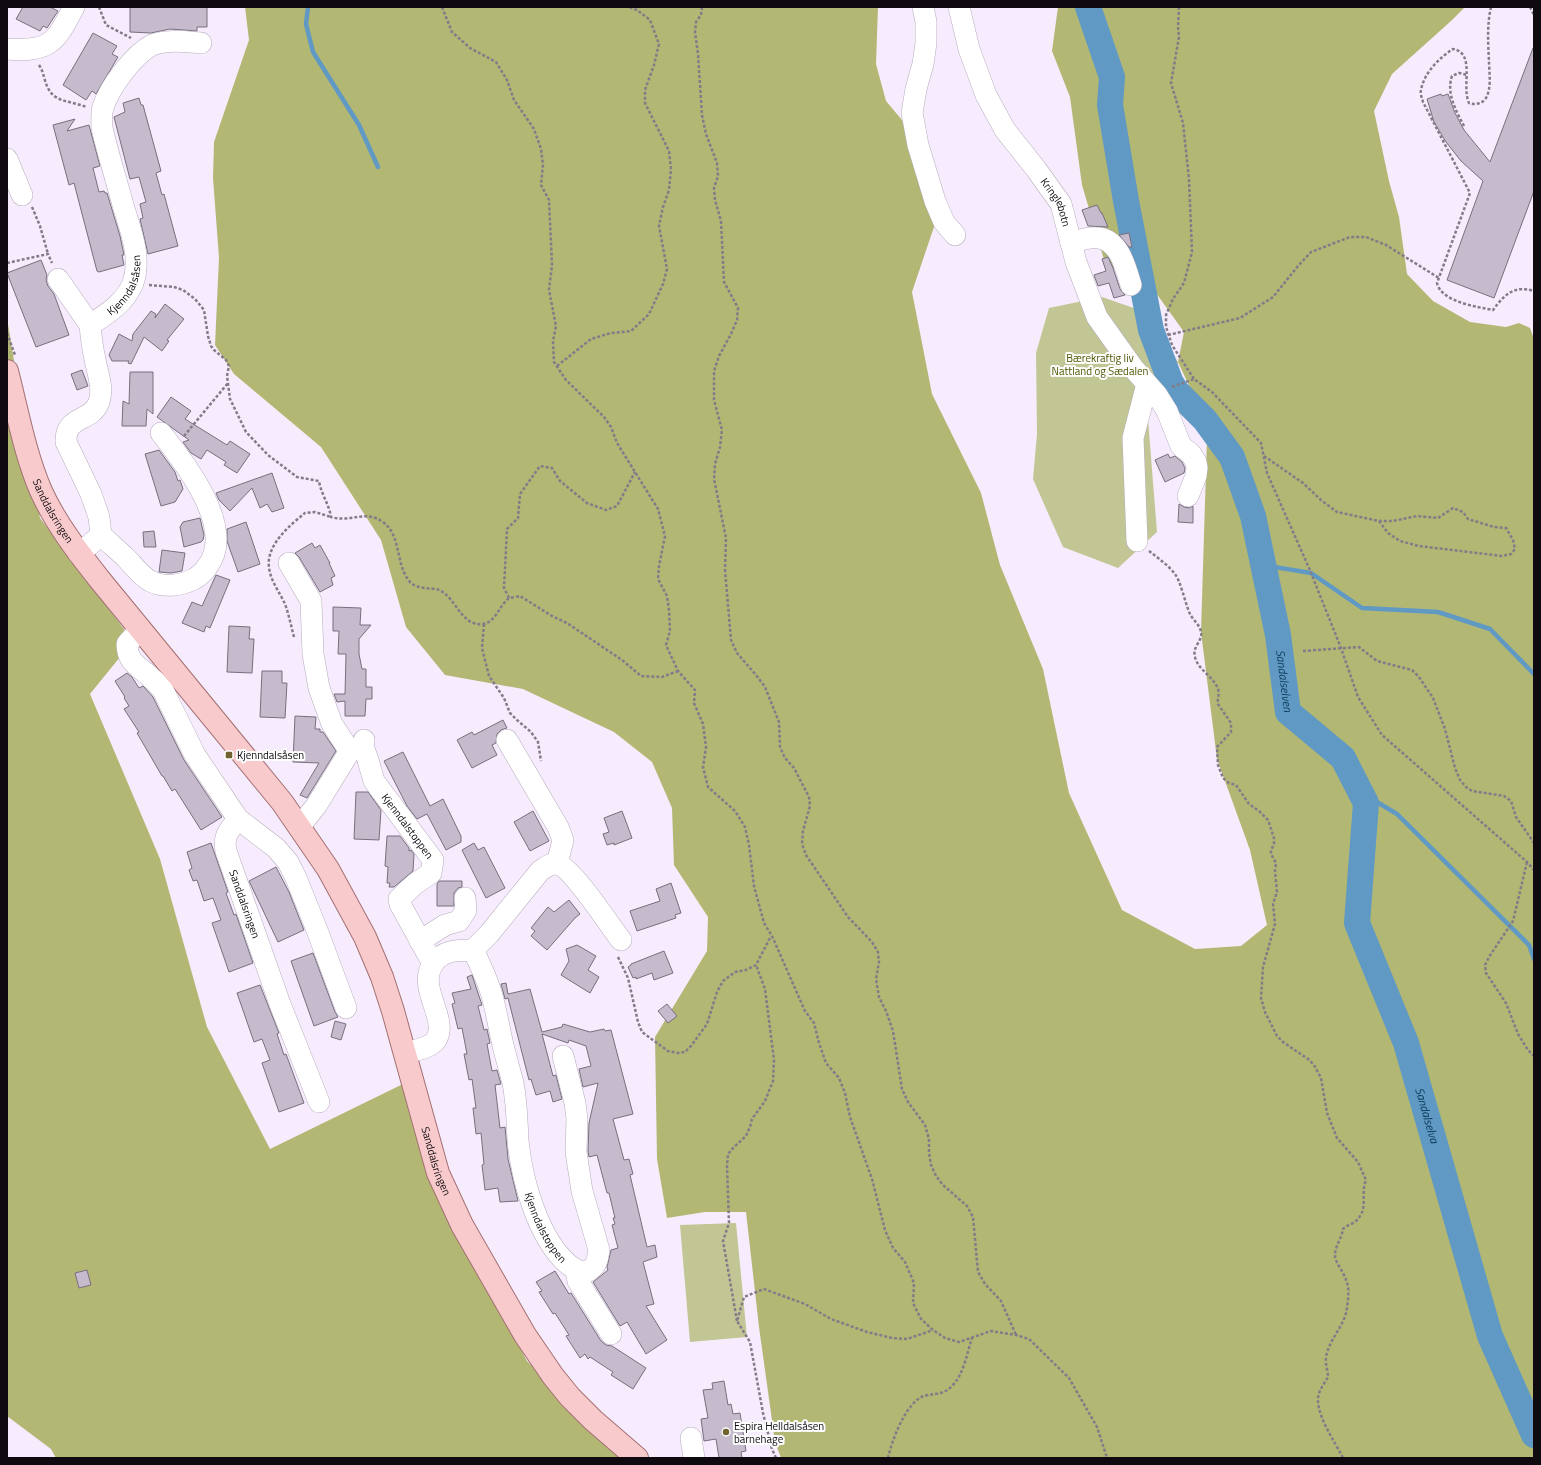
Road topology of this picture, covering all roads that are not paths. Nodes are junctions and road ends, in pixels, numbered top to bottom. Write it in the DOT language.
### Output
graph roads {
  1 [pos="74,7"];
  2 [pos="923,7"];
  3 [pos="959,7"];
  4 [pos="201,43"];
  5 [pos="7,49"];
  6 [pos="7,158"];
  7 [pos="22,195"];
  8 [pos="955,235"];
  9 [pos="1071,243"];
  10 [pos="58,278"];
  11 [pos="1131,285"];
  12 [pos="90,325"];
  13 [pos="7,371"];
  14 [pos="1159,389"];
  15 [pos="167,441"];
  16 [pos="1188,496"];
  17 [pos="101,535"];
  18 [pos="1137,541"];
  19 [pos="79,554"];
  20 [pos="289,563"];
  21 [pos="140,629"];
  22 [pos="364,740"];
  23 [pos="507,740"];
  24 [pos="238,819"];
  25 [pos="300,827"];
  26 [pos="557,864"];
  27 [pos="465,898"];
  28 [pos="618,936"];
  29 [pos="420,940"];
  30 [pos="473,950"];
  31 [pos="433,964"];
  32 [pos="346,1008"];
  33 [pos="405,1053"];
  34 [pos="563,1056"];
  35 [pos="319,1102"];
  36 [pos="576,1270"];
  37 [pos="611,1334"];
  38 [pos="638,1458"];
  1 -- 5 [label="street"];
  2 -- 8 [label="street"];
  3 -- 9 [label="street, Kringlebotn"];
  4 -- 12 [label="street, Kjenndalsåsen"];
  6 -- 7 [label="street"];
  9 -- 11 [label="street"];
  9 -- 14 [label="street, Kringlebotn"];
  10 -- 12 [label="street"];
  12 -- 17 [label="street"];
  13 -- 19 [label="main road, Sanddalsringen"];
  14 -- 16 [label="street, Kringlebotn"];
  14 -- 18 [label="street"];
  15 -- 17 [label="street"];
  17 -- 19 [label="street"];
  19 -- 21 [label="main road, Sanddalsringen"];
  20 -- 25 [label="street"];
  21 -- 24 [label="street"];
  21 -- 25 [label="main road, Sanddalsringen"];
  22 -- 29 [label="street, Kjenndalstoppen"];
  23 -- 26 [label="street"];
  24 -- 32 [label="street"];
  24 -- 35 [label="street, Sanddalsringen"];
  25 -- 33 [label="main road, Sanddalsringen"];
  26 -- 28 [label="street"];
  26 -- 30 [label="street"];
  27 -- 29 [label="street"];
  29 -- 31 [label="street, Kjenndalstoppen"];
  30 -- 31 [label="street"];
  30 -- 36 [label="street, Kjenndalstoppen"];
  31 -- 33 [label="street"];
  33 -- 38 [label="main road, Sanddalsringen"];
  34 -- 36 [label="street, Kjenndalstoppen"];
  36 -- 37 [label="street"];
}
